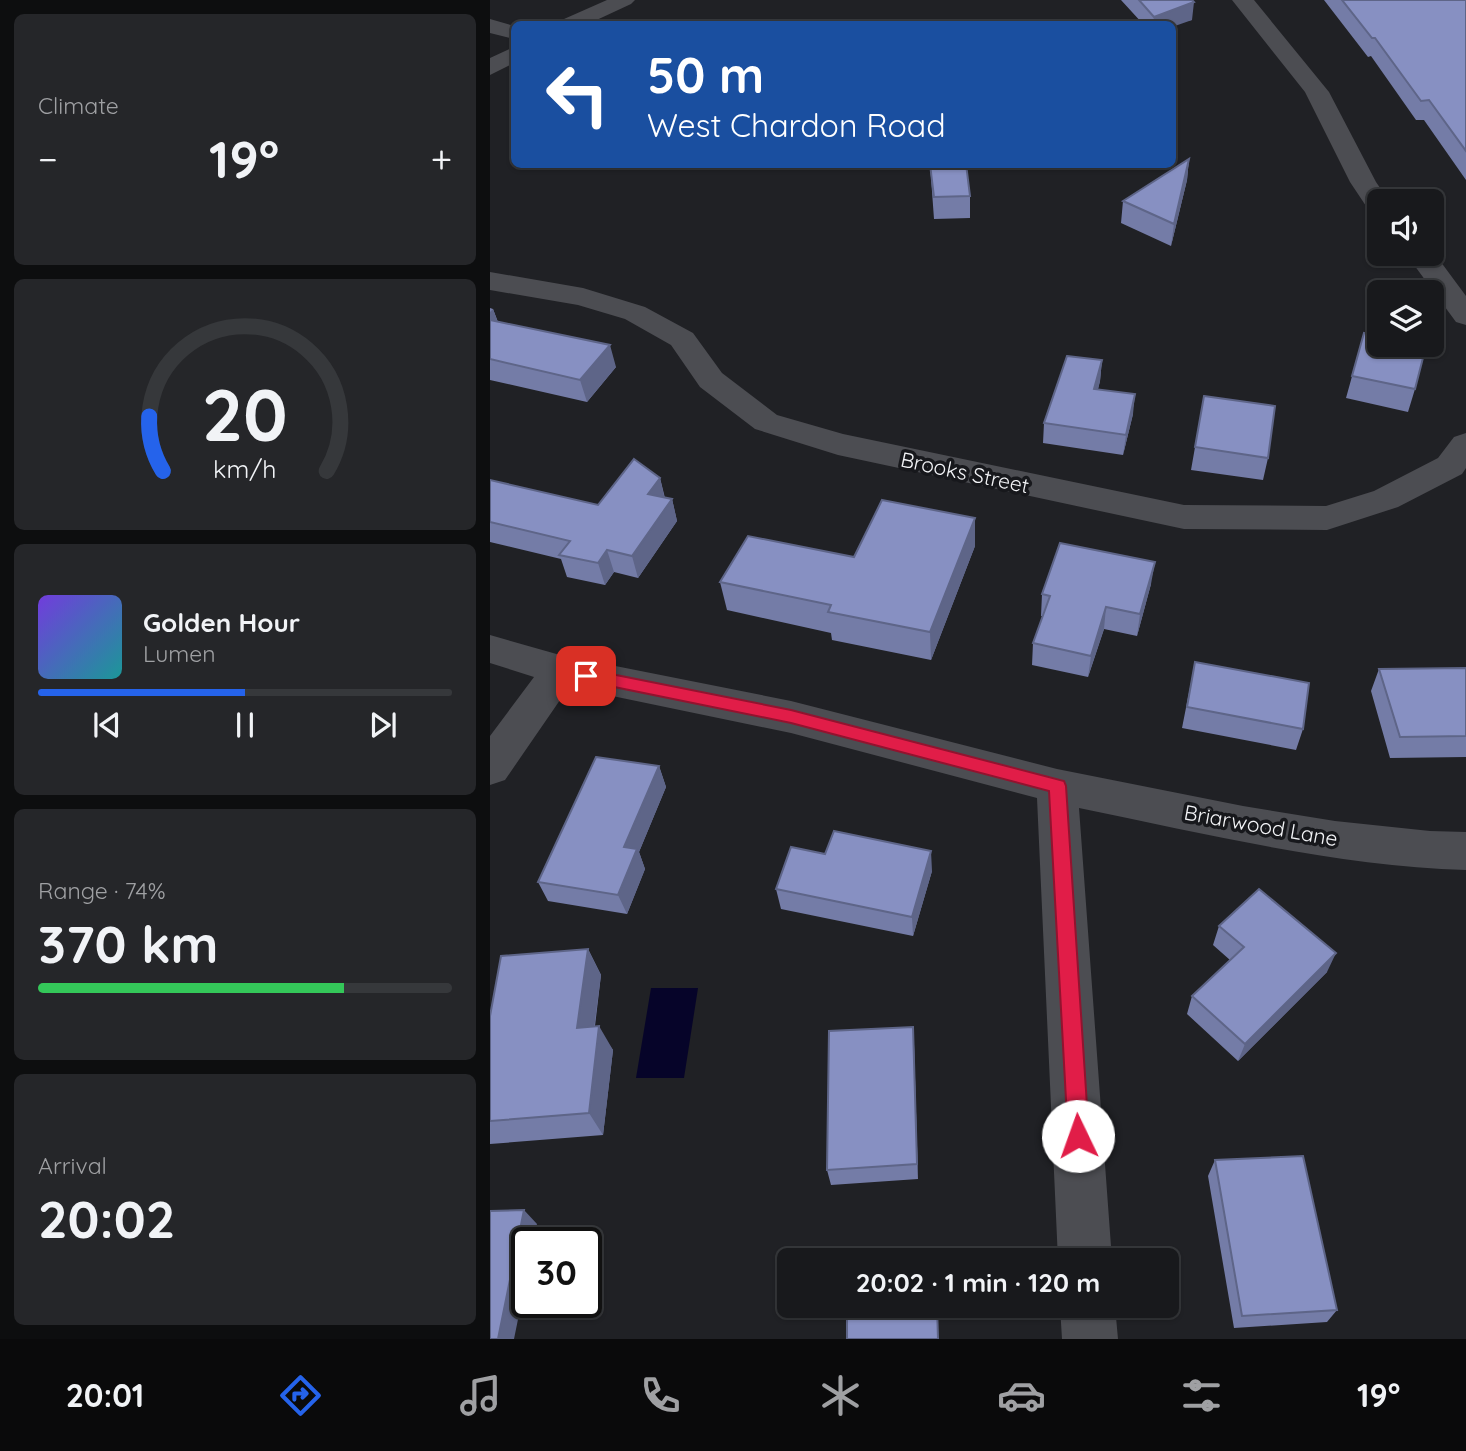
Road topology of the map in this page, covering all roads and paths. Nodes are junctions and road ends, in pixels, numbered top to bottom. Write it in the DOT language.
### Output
graph roads {
  1 [pos="624,0"];
  2 [pos="1243,0"];
  3 [pos="578,21"];
  4 [pos="490,26"];
  5 [pos="511,32"];
  6 [pos="511,56"];
  7 [pos="490,68"];
  8 [pos="1367,189"];
  9 [pos="1429,266"];
  10 [pos="490,281"];
  11 [pos="1466,316"];
  12 [pos="1466,444"];
  13 [pos="490,649"];
  14 [pos="560,670"];
  15 [pos="490,768"];
  16 [pos="1058,786"];
  17 [pos="1466,850"];
  18 [pos="1084,1248"];
  19 [pos="1089,1318"];
  20 [pos="1090,1339"];
  1 -- 3 [label="street"];
  2 -- 8 [label="street"];
  4 -- 5 [label="street"];
  6 -- 7 [label="street"];
  9 -- 11 [label="street"];
  10 -- 12 [label="street, Brooks Street"];
  13 -- 14 [label="street, Briarwood Lane"];
  14 -- 15 [label="street"];
  14 -- 16 [label="street, Briarwood Lane"];
  16 -- 17 [label="street, Briarwood Lane"];
  16 -- 18 [label="street"];
  19 -- 20 [label="street"];
}
